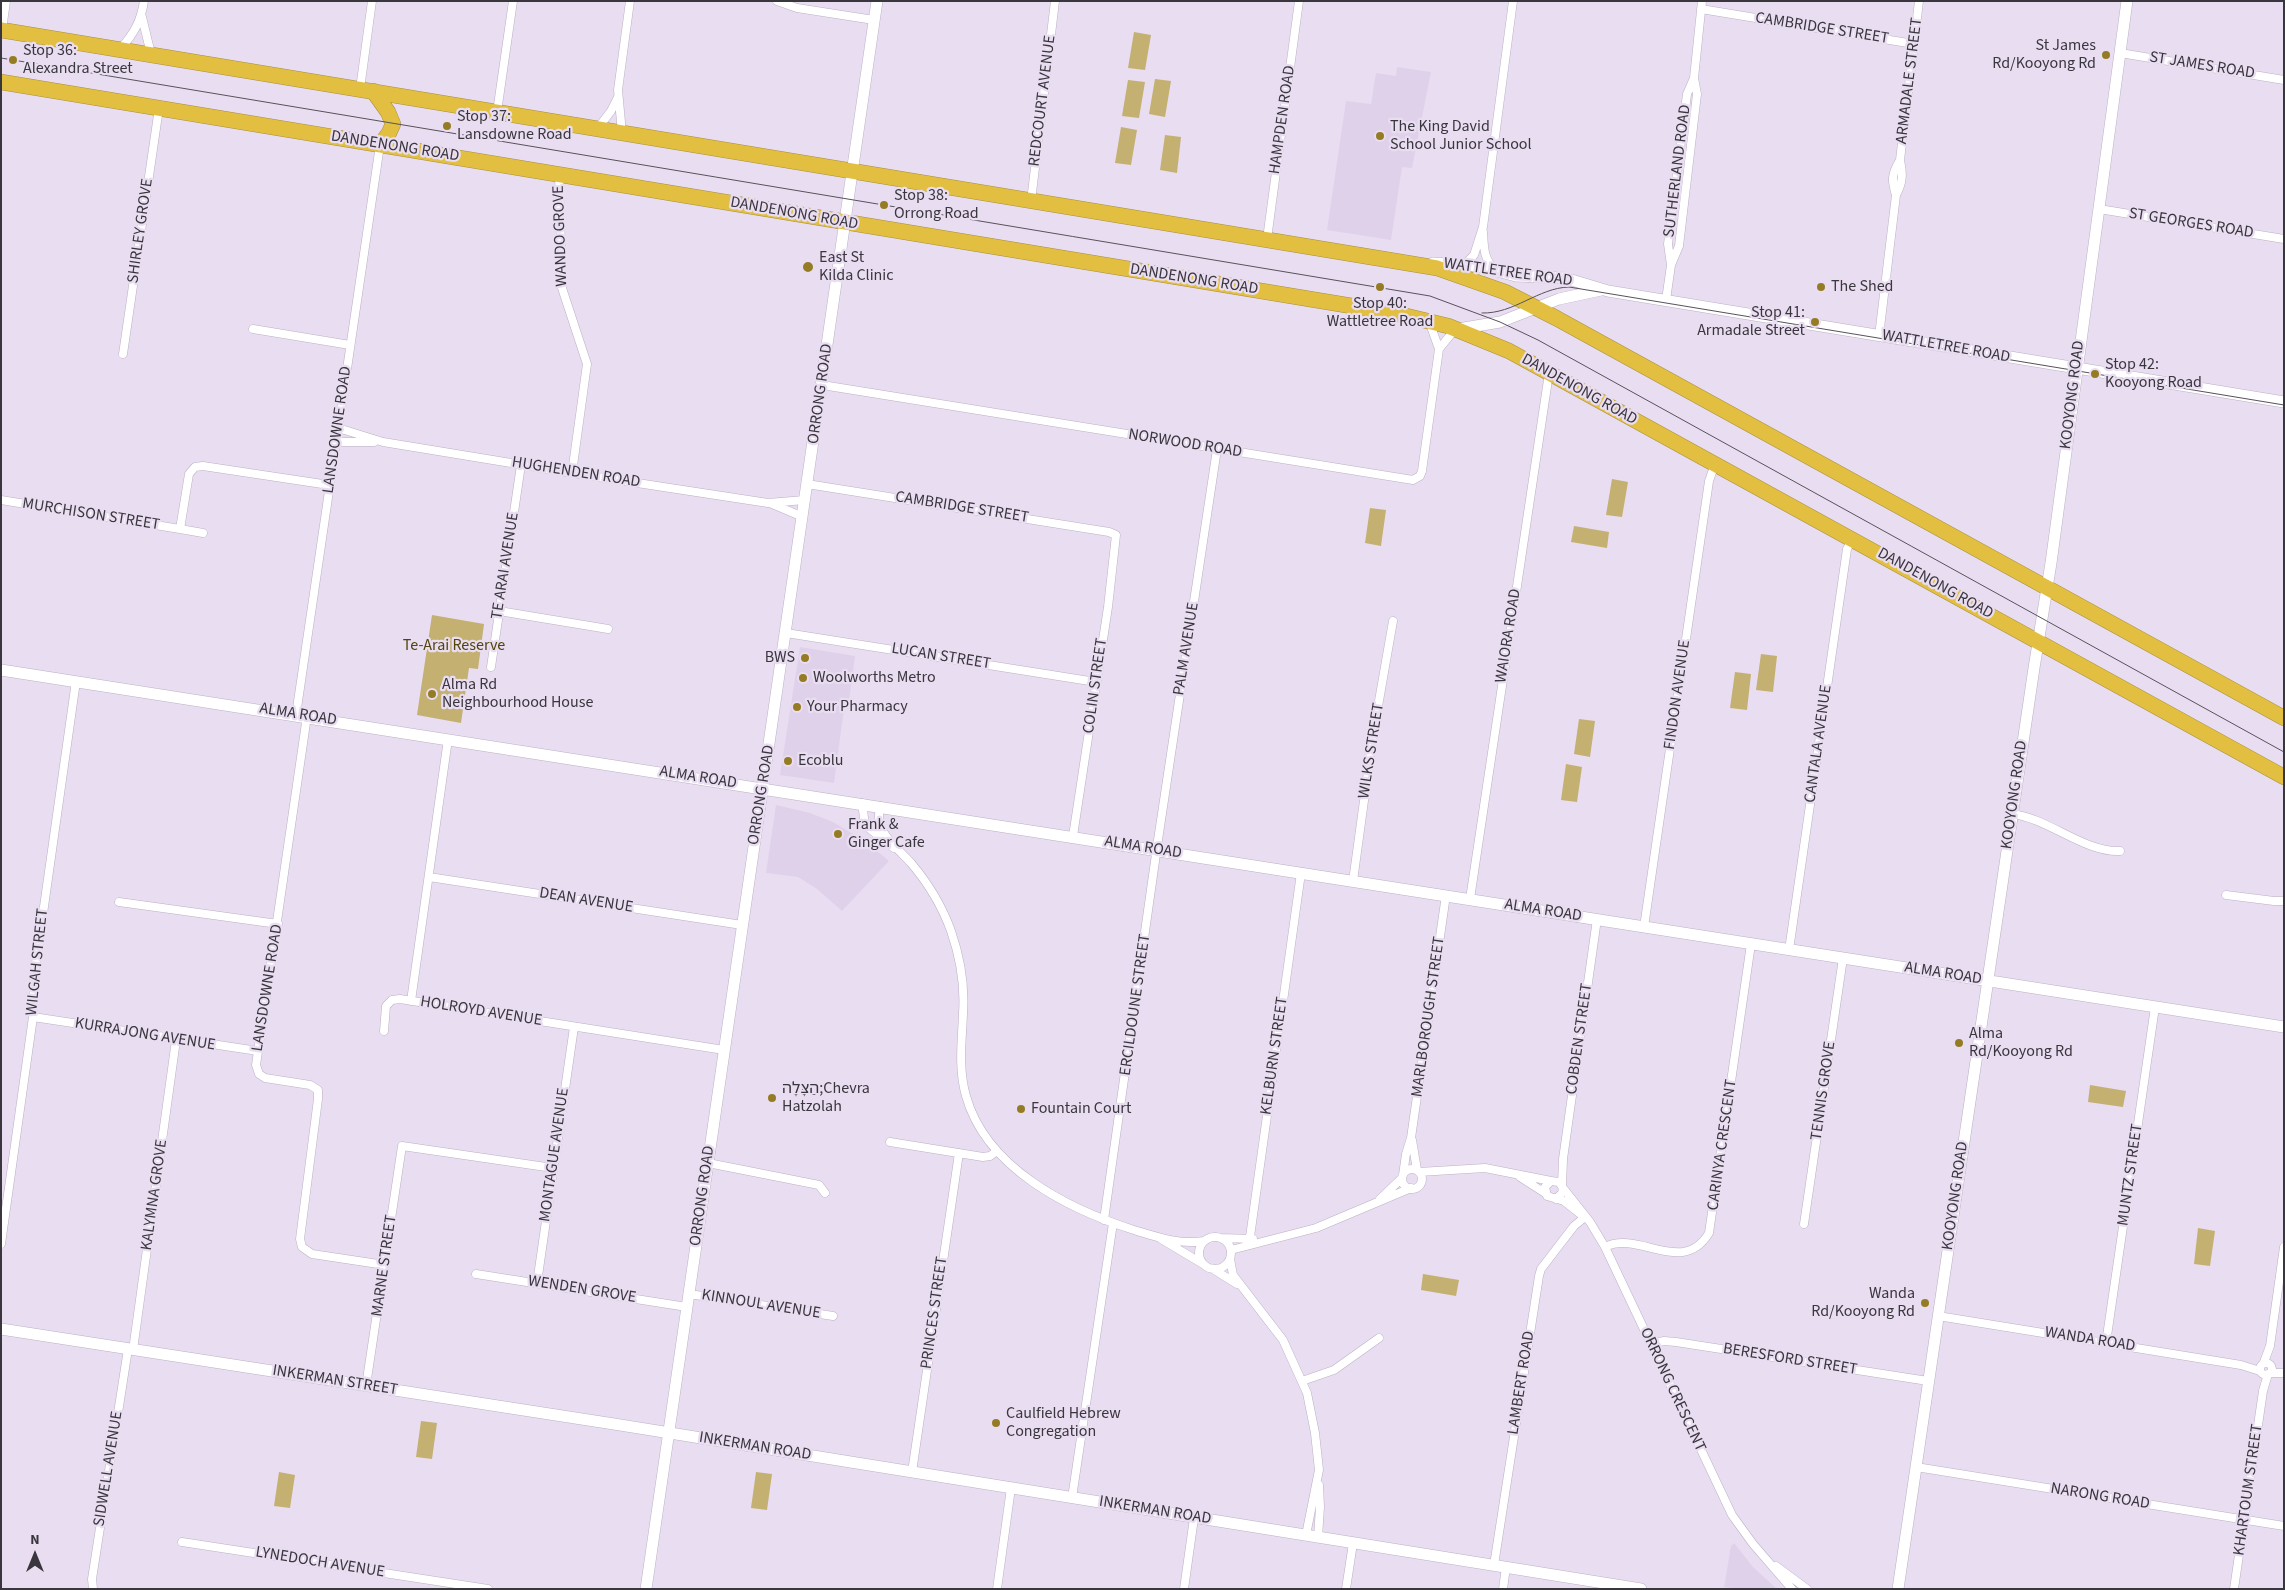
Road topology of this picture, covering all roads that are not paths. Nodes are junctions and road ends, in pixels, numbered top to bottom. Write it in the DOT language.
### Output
graph roads {
  1 [pos="6,1"];
  2 [pos="144,1"];
  3 [pos="372,1"];
  4 [pos="513,1"];
  5 [pos="630,1"];
  6 [pos="777,1"];
  7 [pos="877,1"];
  8 [pos="1055,1"];
  9 [pos="1299,1"];
  10 [pos="1514,1"];
  11 [pos="1919,1"];
  12 [pos="2127,1"];
  13 [pos="1702,5"];
  14 [pos="142,15"];
  15 [pos="874,20"];
  16 [pos="1,30"];
  17 [pos="1914,44"];
  18 [pos="120,49"];
  19 [pos="2120,53"];
  20 [pos="151,54"];
  21 [pos="2284,80"];
  22 [pos="1,82"];
  23 [pos="366,90"];
  24 [pos="618,97"];
  25 [pos="159,108"];
  26 [pos="497,112"];
  27 [pos="598,128"];
  28 [pos="622,133"];
  29 [pos="380,145"];
  30 [pos="853,172"];
  31 [pos="559,174"];
  32 [pos="1031,201"];
  33 [pos="2099,209"];
  34 [pos="846,223"];
  35 [pos="1483,227"];
  36 [pos="1267,239"];
  37 [pos="2284,239"];
  38 [pos="1407,261"];
  39 [pos="1465,264"];
  40 [pos="1504,273"];
  41 [pos="1608,291"];
  42 [pos="1666,300"];
  43 [pos="1537,309"];
  44 [pos="1428,320"];
  45 [pos="253,329"];
  46 [pos="1457,329"];
  47 [pos="1879,336"];
  48 [pos="350,345"];
  49 [pos="1439,348"];
  50 [pos="123,354"];
  51 [pos="2077,369"];
  52 [pos="1549,373"];
  53 [pos="822,385"];
  54 [pos="2284,402"];
  55 [pos="338,428"];
  56 [pos="336,442"];
  57 [pos="383,442"];
  58 [pos="1217,449"];
  59 [pos="1715,464"];
  60 [pos="521,465"];
  61 [pos="572,473"];
  62 [pos="807,484"];
  63 [pos="329,485"];
  64 [pos="1,500"];
  65 [pos="805,500"];
  66 [pos="768,502"];
  67 [pos="802,517"];
  68 [pos="180,529"];
  69 [pos="203,533"];
  70 [pos="1116,535"];
  71 [pos="1852,539"];
  72 [pos="2047,588"];
  73 [pos="499,611"];
  74 [pos="1393,621"];
  75 [pos="608,628"];
  76 [pos="786,633"];
  77 [pos="2038,641"];
  78 [pos="491,668"];
  79 [pos="1,670"];
  80 [pos="76,681"];
  81 [pos="1096,682"];
  82 [pos="301,716"];
  83 [pos="2284,718"];
  84 [pos="448,739"];
  85 [pos="2284,777"];
  86 [pos="763,788"];
  87 [pos="862,803"];
  88 [pos="880,806"];
  89 [pos="2012,814"];
  90 [pos="1073,836"];
  91 [pos="1157,850"];
  92 [pos="2120,851"];
  93 [pos="902,853"];
  94 [pos="1301,873"];
  95 [pos="429,877"];
  96 [pos="1353,881"];
  97 [pos="1446,895"];
  98 [pos="2226,895"];
  99 [pos="1470,899"];
  100 [pos="2284,901"];
  101 [pos="118,902"];
  102 [pos="1597,919"];
  103 [pos="278,924"];
  104 [pos="742,925"];
  105 [pos="1644,927"];
  106 [pos="1751,944"];
  107 [pos="1789,950"];
  108 [pos="1843,958"];
  109 [pos="1988,980"];
  110 [pos="411,1001"];
  111 [pos="2155,1007"];
  112 [pos="33,1017"];
  113 [pos="574,1027"];
  114 [pos="2284,1027"];
  115 [pos="384,1030"];
  116 [pos="176,1040"];
  117 [pos="724,1050"];
  118 [pos="258,1051"];
  119 [pos="1411,1138"];
  120 [pos="890,1142"];
  121 [pos="997,1151"];
  122 [pos="958,1153"];
  123 [pos="1563,1159"];
  124 [pos="708,1163"];
  125 [pos="553,1168"];
  126 [pos="1447,1170"];
  127 [pos="1418,1171"];
  128 [pos="1515,1174"];
  129 [pos="1403,1176"];
  130 [pos="1552,1181"];
  131 [pos="1420,1184"];
  132 [pos="1563,1187"];
  133 [pos="1411,1188"];
  134 [pos="825,1193"];
  135 [pos="1546,1194"];
  136 [pos="1556,1198"];
  137 [pos="1375,1203"];
  138 [pos="1585,1217"];
  139 [pos="1104,1220"];
  140 [pos="1113,1223"];
  141 [pos="1804,1224"];
  142 [pos="1158,1237"];
  143 [pos="1220,1238"];
  144 [pos="1204,1241"];
  145 [pos="1249,1242"];
  146 [pos="1,1244"];
  147 [pos="1605,1247"];
  148 [pos="2284,1247"];
  149 [pos="1230,1250"];
  150 [pos="1230,1258"];
  151 [pos="1203,1264"];
  152 [pos="385,1265"];
  153 [pos="1212,1269"];
  154 [pos="476,1274"];
  155 [pos="537,1283"];
  156 [pos="1240,1287"];
  157 [pos="689,1294"];
  158 [pos="687,1307"];
  159 [pos="833,1316"];
  160 [pos="1938,1316"];
  161 [pos="1,1329"];
  162 [pos="1380,1338"];
  163 [pos="2106,1343"];
  164 [pos="1651,1344"];
  165 [pos="131,1349"];
  166 [pos="2266,1368"];
  167 [pos="2284,1371"];
  168 [pos="1928,1381"];
  169 [pos="1302,1382"];
  170 [pos="366,1386"];
  171 [pos="668,1433"];
  172 [pos="1916,1467"];
  173 [pos="912,1472"];
  174 [pos="1318,1481"];
  175 [pos="1011,1488"];
  176 [pos="1072,1498"];
  177 [pos="1194,1518"];
  178 [pos="2244,1520"];
  179 [pos="2284,1526"];
  180 [pos="1306,1535"];
  181 [pos="1318,1537"];
  182 [pos="182,1542"];
  183 [pos="1353,1543"];
  184 [pos="1766,1559"];
  185 [pos="1494,1565"];
  186 [pos="1506,1567"];
  187 [pos="93,1589"];
  188 [pos="488,1589"];
  189 [pos="646,1589"];
  190 [pos="997,1589"];
  191 [pos="1184,1589"];
  192 [pos="1346,1589"];
  193 [pos="1503,1589"];
  194 [pos="1641,1589"];
  195 [pos="1792,1589"];
  196 [pos="1807,1589"];
  197 [pos="1898,1589"];
  198 [pos="2234,1589"];
  1 -- 16 [label="street"];
  2 -- 14 [label="street"];
  3 -- 23 [label="street"];
  4 -- 26 [label="street"];
  5 -- 24 [label="street"];
  6 -- 15 [label="street"];
  7 -- 15 [label="street, ORRONG ROAD"];
  8 -- 32 [label="street, REDCOURT AVENUE"];
  9 -- 36 [label="street, HAMPDEN ROAD"];
  10 -- 35 [label="street"];
  11 -- 17 [label="street, ARMADALE STREET"];
  12 -- 19 [label="street, KOOYONG ROAD"];
  13 -- 17 [label="street, CAMBRIDGE STREET"];
  13 -- 42 [label="street, SUTHERLAND ROAD"];
  14 -- 18 [label="street"];
  14 -- 20 [label="street"];
  15 -- 30 [label="street, ORRONG ROAD"];
  16 -- 18 [label="highway"];
  17 -- 47 [label="street, ARMADALE STREET"];
  18 -- 20 [label="highway"];
  19 -- 21 [label="street, ST JAMES ROAD"];
  19 -- 33 [label="street, KOOYONG ROAD"];
  20 -- 23 [label="highway"];
  22 -- 25 [label="highway, DANDENONG ROAD"];
  23 -- 26 [label="highway"];
  23 -- 29 [label="highway"];
  24 -- 27 [label="street"];
  24 -- 28 [label="street"];
  25 -- 29 [label="highway, DANDENONG ROAD"];
  25 -- 50 [label="street, SHIRLEY GROVE"];
  26 -- 27 [label="highway"];
  27 -- 28 [label="highway"];
  28 -- 30 [label="highway"];
  29 -- 31 [label="highway, DANDENONG ROAD"];
  29 -- 48 [label="street, LANSDOWNE ROAD"];
  30 -- 32 [label="highway"];
  30 -- 34 [label="street, ORRONG ROAD"];
  31 -- 34 [label="highway, DANDENONG ROAD"];
  31 -- 61 [label="street, WANDO GROVE"];
  32 -- 36 [label="highway"];
  33 -- 37 [label="street, ST GEORGES ROAD"];
  33 -- 51 [label="street, KOOYONG ROAD"];
  34 -- 44 [label="highway, DANDENONG ROAD"];
  34 -- 53 [label="street, ORRONG ROAD"];
  35 -- 39 [label="street"];
  35 -- 40 [label="street"];
  36 -- 38 [label="highway"];
  38 -- 39 [label="street, WATTLETREE ROAD"];
  38 -- 43 [label="highway"];
  39 -- 40 [label="street, WATTLETREE ROAD"];
  40 -- 41 [label="street, WATTLETREE ROAD"];
  41 -- 42 [label="street, WATTLETREE ROAD"];
  41 -- 43 [label="street, WATTLETREE ROAD"];
  42 -- 47 [label="street, WATTLETREE ROAD"];
  43 -- 46 [label="street, WATTLETREE ROAD"];
  43 -- 72 [label="highway"];
  44 -- 46 [label="highway, DANDENONG ROAD"];
  44 -- 49 [label="street, NORWOOD ROAD"];
  45 -- 48 [label="street"];
  46 -- 49 [label="street"];
  46 -- 52 [label="highway, DANDENONG ROAD"];
  47 -- 51 [label="street, WATTLETREE ROAD"];
  48 -- 55 [label="street, LANSDOWNE ROAD"];
  49 -- 58 [label="street, NORWOOD ROAD"];
  51 -- 54 [label="street, WATTLETREE ROAD"];
  51 -- 72 [label="street, KOOYONG ROAD"];
  52 -- 59 [label="highway, DANDENONG ROAD"];
  52 -- 99 [label="street, WAIORA ROAD"];
  53 -- 58 [label="street, NORWOOD ROAD"];
  53 -- 62 [label="street, ORRONG ROAD"];
  55 -- 56 [label="street, LANSDOWNE ROAD"];
  55 -- 57 [label="street, HUGHENDEN ROAD"];
  56 -- 57 [label="street, HUGHENDEN ROAD"];
  56 -- 63 [label="street, LANSDOWNE ROAD"];
  57 -- 60 [label="street, HUGHENDEN ROAD"];
  58 -- 91 [label="street, PALM AVENUE"];
  59 -- 71 [label="highway, DANDENONG ROAD"];
  59 -- 105 [label="street, FINDON AVENUE"];
  60 -- 61 [label="street, HUGHENDEN ROAD"];
  60 -- 73 [label="street, TE ARAI AVENUE"];
  61 -- 66 [label="street, HUGHENDEN ROAD"];
  62 -- 65 [label="street, ORRONG ROAD"];
  62 -- 70 [label="street, CAMBRIDGE STREET"];
  63 -- 68 [label="street, MURCHISON STREET"];
  63 -- 82 [label="street, LANSDOWNE ROAD"];
  64 -- 68 [label="street, MURCHISON STREET"];
  65 -- 66 [label="street, HUGHENDEN ROAD"];
  65 -- 67 [label="street, ORRONG ROAD"];
  66 -- 67 [label="street, HUGHENDEN ROAD"];
  67 -- 76 [label="street, ORRONG ROAD"];
  68 -- 69 [label="street, MURCHISON STREET"];
  70 -- 81 [label="street, COLIN STREET"];
  71 -- 77 [label="highway, DANDENONG ROAD"];
  71 -- 107 [label="street, CANTALA AVENUE"];
  72 -- 77 [label="street, KOOYONG ROAD"];
  72 -- 83 [label="highway"];
  73 -- 75 [label="street"];
  73 -- 78 [label="street, TE ARAI AVENUE"];
  74 -- 96 [label="street, WILKS STREET"];
  76 -- 81 [label="street, LUCAN STREET"];
  76 -- 86 [label="street, ORRONG ROAD"];
  77 -- 85 [label="highway, DANDENONG ROAD"];
  77 -- 89 [label="street, KOOYONG ROAD"];
  79 -- 80 [label="street, ALMA ROAD"];
  80 -- 82 [label="street, ALMA ROAD"];
  80 -- 112 [label="street, WILGAH STREET"];
  81 -- 90 [label="street, COLIN STREET"];
  82 -- 84 [label="street, ALMA ROAD"];
  82 -- 103 [label="street, LANSDOWNE ROAD"];
  84 -- 86 [label="street, ALMA ROAD"];
  84 -- 95 [label="street, HOLROYD AVENUE"];
  86 -- 87 [label="street, ALMA ROAD"];
  86 -- 104 [label="street, ORRONG ROAD"];
  87 -- 88 [label="street, ALMA ROAD"];
  87 -- 93 [label="street"];
  88 -- 90 [label="street, ALMA ROAD"];
  88 -- 93 [label="street"];
  89 -- 92 [label="street"];
  89 -- 109 [label="street, KOOYONG ROAD"];
  90 -- 91 [label="street, ALMA ROAD"];
  91 -- 94 [label="street, ALMA ROAD"];
  91 -- 139 [label="street, ERCILDOUNE STREET"];
  93 -- 121 [label="street"];
  94 -- 96 [label="street, ALMA ROAD"];
  94 -- 145 [label="street, KELBURN STREET"];
  95 -- 104 [label="street, DEAN AVENUE"];
  95 -- 110 [label="street, HOLROYD AVENUE"];
  96 -- 97 [label="street, ALMA ROAD"];
  97 -- 99 [label="street, ALMA ROAD"];
  97 -- 119 [label="street, MARLBOROUGH STREET"];
  98 -- 100 [label="street"];
  99 -- 102 [label="street, ALMA ROAD"];
  101 -- 103 [label="street"];
  102 -- 105 [label="street, ALMA ROAD"];
  102 -- 123 [label="street, COBDEN STREET"];
  103 -- 118 [label="street, LANSDOWNE ROAD"];
  104 -- 117 [label="street, ORRONG ROAD"];
  105 -- 106 [label="street, ALMA ROAD"];
  106 -- 107 [label="street, ALMA ROAD"];
  106 -- 147 [label="street, CARINYA CRESCENT"];
  107 -- 108 [label="street, ALMA ROAD"];
  108 -- 109 [label="street, ALMA ROAD"];
  108 -- 141 [label="street, TENNIS GROVE"];
  109 -- 111 [label="street, ALMA ROAD"];
  109 -- 160 [label="street, KOOYONG ROAD"];
  110 -- 113 [label="street, HOLROYD AVENUE"];
  110 -- 115 [label="street"];
  111 -- 114 [label="street, ALMA ROAD"];
  111 -- 163 [label="street, MUNTZ STREET"];
  112 -- 116 [label="street, KURRAJONG AVENUE"];
  112 -- 146 [label="street, WILGAH STREET"];
  113 -- 117 [label="street, HOLROYD AVENUE"];
  113 -- 125 [label="street, MONTAGUE AVENUE"];
  116 -- 118 [label="street, KURRAJONG AVENUE"];
  116 -- 165 [label="street, KALYMNA GROVE"];
  117 -- 124 [label="street, ORRONG ROAD"];
  118 -- 152 [label="street, LANSDOWNE ROAD"];
  119 -- 127 [label="street, MARLBOROUGH STREET"];
  119 -- 129 [label="street, MARLBOROUGH STREET"];
  120 -- 122 [label="street"];
  121 -- 122 [label="street"];
  121 -- 139 [label="street"];
  122 -- 173 [label="street, PRINCES STREET"];
  123 -- 130 [label="street, COBDEN STREET"];
  123 -- 132 [label="street, COBDEN STREET"];
  124 -- 134 [label="street"];
  124 -- 157 [label="street, ORRONG ROAD"];
  125 -- 152 [label="street, MARNE STREET"];
  125 -- 155 [label="street, MONTAGUE AVENUE"];
  126 -- 127 [label="street"];
  126 -- 128 [label="street"];
  126 -- 131 [label="street"];
  127 -- 129 [label="street"];
  127 -- 131 [label="street"];
  128 -- 130 [label="street"];
  128 -- 135 [label="street"];
  129 -- 133 [label="street"];
  129 -- 137 [label="street"];
  130 -- 132 [label="street"];
  130 -- 135 [label="street"];
  131 -- 133 [label="street"];
  132 -- 136 [label="street"];
  132 -- 138 [label="street, ORRONG CRESCENT"];
  133 -- 137 [label="street"];
  135 -- 136 [label="street"];
  136 -- 138 [label="street, ORRONG CRESCENT"];
  137 -- 145 [label="street"];
  138 -- 147 [label="street, ORRONG CRESCENT"];
  138 -- 185 [label="street, LAMBERT ROAD"];
  139 -- 140 [label="street"];
  140 -- 142 [label="street"];
  140 -- 176 [label="street"];
  142 -- 144 [label="street"];
  142 -- 151 [label="street"];
  143 -- 144 [label="street"];
  143 -- 145 [label="street"];
  143 -- 149 [label="street"];
  144 -- 151 [label="street"];
  145 -- 149 [label="street"];
  147 -- 164 [label="street, ORRONG CRESCENT"];
  148 -- 166 [label="street, KHARTOUM STREET"];
  149 -- 150 [label="street"];
  150 -- 153 [label="street"];
  150 -- 156 [label="street"];
  151 -- 153 [label="street"];
  152 -- 170 [label="street, MARNE STREET"];
  153 -- 156 [label="street"];
  154 -- 155 [label="street, WENDEN GROVE"];
  155 -- 158 [label="street, WENDEN GROVE"];
  156 -- 169 [label="street"];
  157 -- 158 [label="street, ORRONG ROAD"];
  157 -- 159 [label="street, KINNOUL AVENUE"];
  158 -- 171 [label="street, ORRONG ROAD"];
  160 -- 163 [label="street, WANDA ROAD"];
  160 -- 168 [label="street, KOOYONG ROAD"];
  161 -- 165 [label="street, INKERMAN STREET"];
  162 -- 169 [label="street"];
  163 -- 166 [label="street, WANDA ROAD"];
  164 -- 168 [label="street, BERESFORD STREET"];
  164 -- 184 [label="street, ORRONG CRESCENT"];
  165 -- 170 [label="street, INKERMAN STREET"];
  165 -- 187 [label="street, SIDWELL AVENUE"];
  166 -- 167 [label="street, WANDA ROAD"];
  166 -- 178 [label="street, KHARTOUM STREET"];
  168 -- 172 [label="street, KOOYONG ROAD"];
  169 -- 174 [label="street"];
  170 -- 171 [label="street, INKERMAN STREET"];
  171 -- 173 [label="street, INKERMAN ROAD"];
  171 -- 189 [label="street, ORRONG ROAD"];
  172 -- 178 [label="street, NARONG ROAD"];
  172 -- 197 [label="street, KOOYONG ROAD"];
  173 -- 175 [label="street, INKERMAN ROAD"];
  174 -- 180 [label="street"];
  174 -- 181 [label="street"];
  175 -- 176 [label="street, INKERMAN ROAD"];
  175 -- 190 [label="street"];
  176 -- 177 [label="street, INKERMAN ROAD"];
  177 -- 180 [label="street, INKERMAN ROAD"];
  177 -- 191 [label="street"];
  178 -- 179 [label="street, NARONG ROAD"];
  178 -- 198 [label="street, KHARTOUM STREET"];
  180 -- 181 [label="street, INKERMAN ROAD"];
  181 -- 183 [label="street, INKERMAN ROAD"];
  182 -- 188 [label="street, LYNEDOCH AVENUE"];
  183 -- 185 [label="street, INKERMAN ROAD"];
  183 -- 192 [label="street"];
  184 -- 195 [label="street, ORRONG CRESCENT"];
  184 -- 196 [label="street, ORRONG CRESCENT"];
  185 -- 186 [label="street, INKERMAN ROAD"];
  186 -- 193 [label="street"];
  186 -- 194 [label="street, INKERMAN ROAD"];
}
